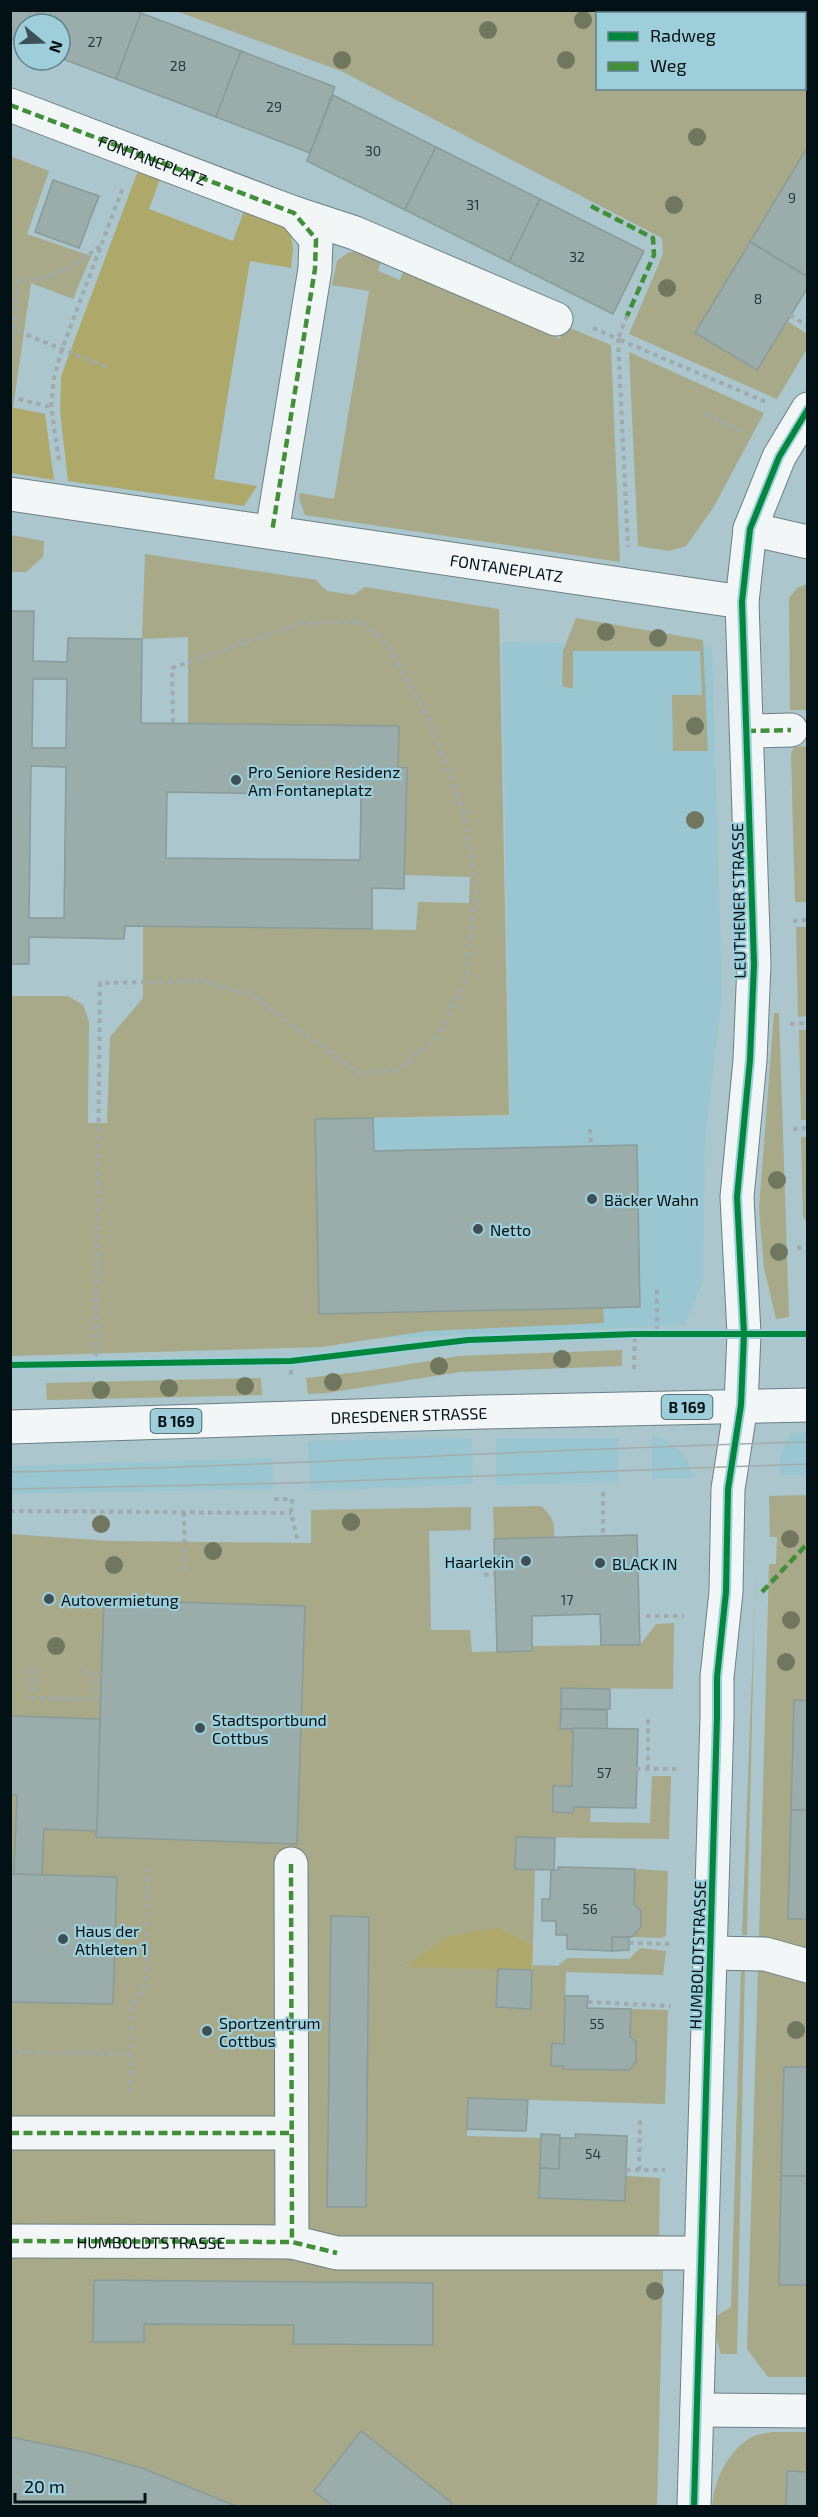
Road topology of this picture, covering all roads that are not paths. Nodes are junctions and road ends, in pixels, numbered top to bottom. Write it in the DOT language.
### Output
graph roads {
  1 [pos="10,105"];
  2 [pos="294,213"];
  3 [pos="556,319"];
  4 [pos="807,409"];
  5 [pos="10,494"];
  6 [pos="750,529"];
  7 [pos="272,532"];
  8 [pos="807,542"];
  9 [pos="742,602"];
  10 [pos="791,730"];
  11 [pos="747,731"];
  12 [pos="741,1405"];
  13 [pos="807,1405"];
  14 [pos="10,1427"];
  15 [pos="291,1864"];
  16 [pos="710,1953"];
  17 [pos="807,1966"];
  18 [pos="10,2133"];
  19 [pos="290,2133"];
  20 [pos="10,2241"];
  21 [pos="292,2242"];
  22 [pos="701,2253"];
  23 [pos="697,2410"];
  24 [pos="807,2411"];
  25 [pos="694,2506"];
  1 -- 2 [label="street, FONTANEPLATZ"];
  2 -- 3 [label="street, FONTANEPLATZ"];
  2 -- 7 [label="street, FONTANEPLATZ"];
  4 -- 6 [label="street, LEUTHENER STRASSE"];
  5 -- 7 [label="street, FONTANEPLATZ"];
  6 -- 8 [label="street"];
  6 -- 9 [label="street, LEUTHENER STRASSE"];
  7 -- 9 [label="street, FONTANEPLATZ"];
  9 -- 11 [label="street, LEUTHENER STRASSE"];
  10 -- 11 [label="street"];
  11 -- 12 [label="street, LEUTHENER STRASSE"];
  12 -- 13 [label="street, DRESDENER STRASSE / B 169"];
  12 -- 14 [label="street, DRESDENER STRASSE / B 169"];
  12 -- 16 [label="street, HUMBOLDTSTRASSE"];
  15 -- 19 [label="street"];
  16 -- 17 [label="street"];
  16 -- 22 [label="street, HUMBOLDTSTRASSE"];
  18 -- 19 [label="street"];
  19 -- 21 [label="street"];
  20 -- 21 [label="street, HUMBOLDTSTRASSE"];
  21 -- 22 [label="street, HUMBOLDTSTRASSE"];
  22 -- 23 [label="street, HUMBOLDTSTRASSE"];
  23 -- 24 [label="street"];
  23 -- 25 [label="street, HUMBOLDTSTRASSE"];
}
